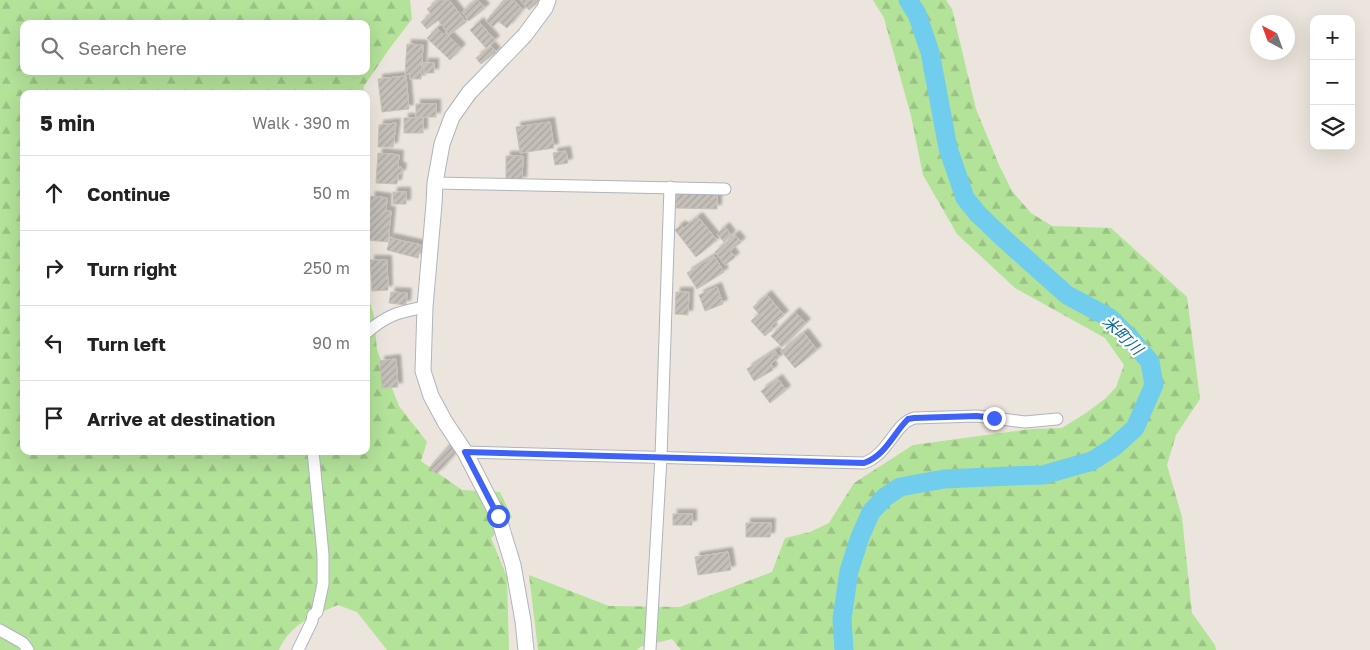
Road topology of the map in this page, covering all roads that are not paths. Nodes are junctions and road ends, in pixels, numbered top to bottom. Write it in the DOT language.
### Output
graph roads {
  1 [pos="548,0"];
  2 [pos="435,183"];
  3 [pos="670,187"];
  4 [pos="726,190"];
  5 [pos="425,308"];
  6 [pos="370,330"];
  7 [pos="1058,419"];
  8 [pos="465,452"];
  9 [pos="313,455"];
  10 [pos="661,458"];
  11 [pos="0,630"];
  12 [pos="28,650"];
  13 [pos="298,650"];
  14 [pos="526,650"];
  15 [pos="650,650"];
  1 -- 2 [label="street"];
  2 -- 3 [label="street"];
  2 -- 5 [label="street"];
  3 -- 4 [label="street"];
  3 -- 10 [label="street"];
  5 -- 6 [label="street"];
  5 -- 8 [label="street"];
  7 -- 10 [label="street"];
  8 -- 10 [label="street"];
  8 -- 14 [label="street"];
  9 -- 13 [label="street"];
  10 -- 15 [label="street"];
  11 -- 12 [label="street"];
}
